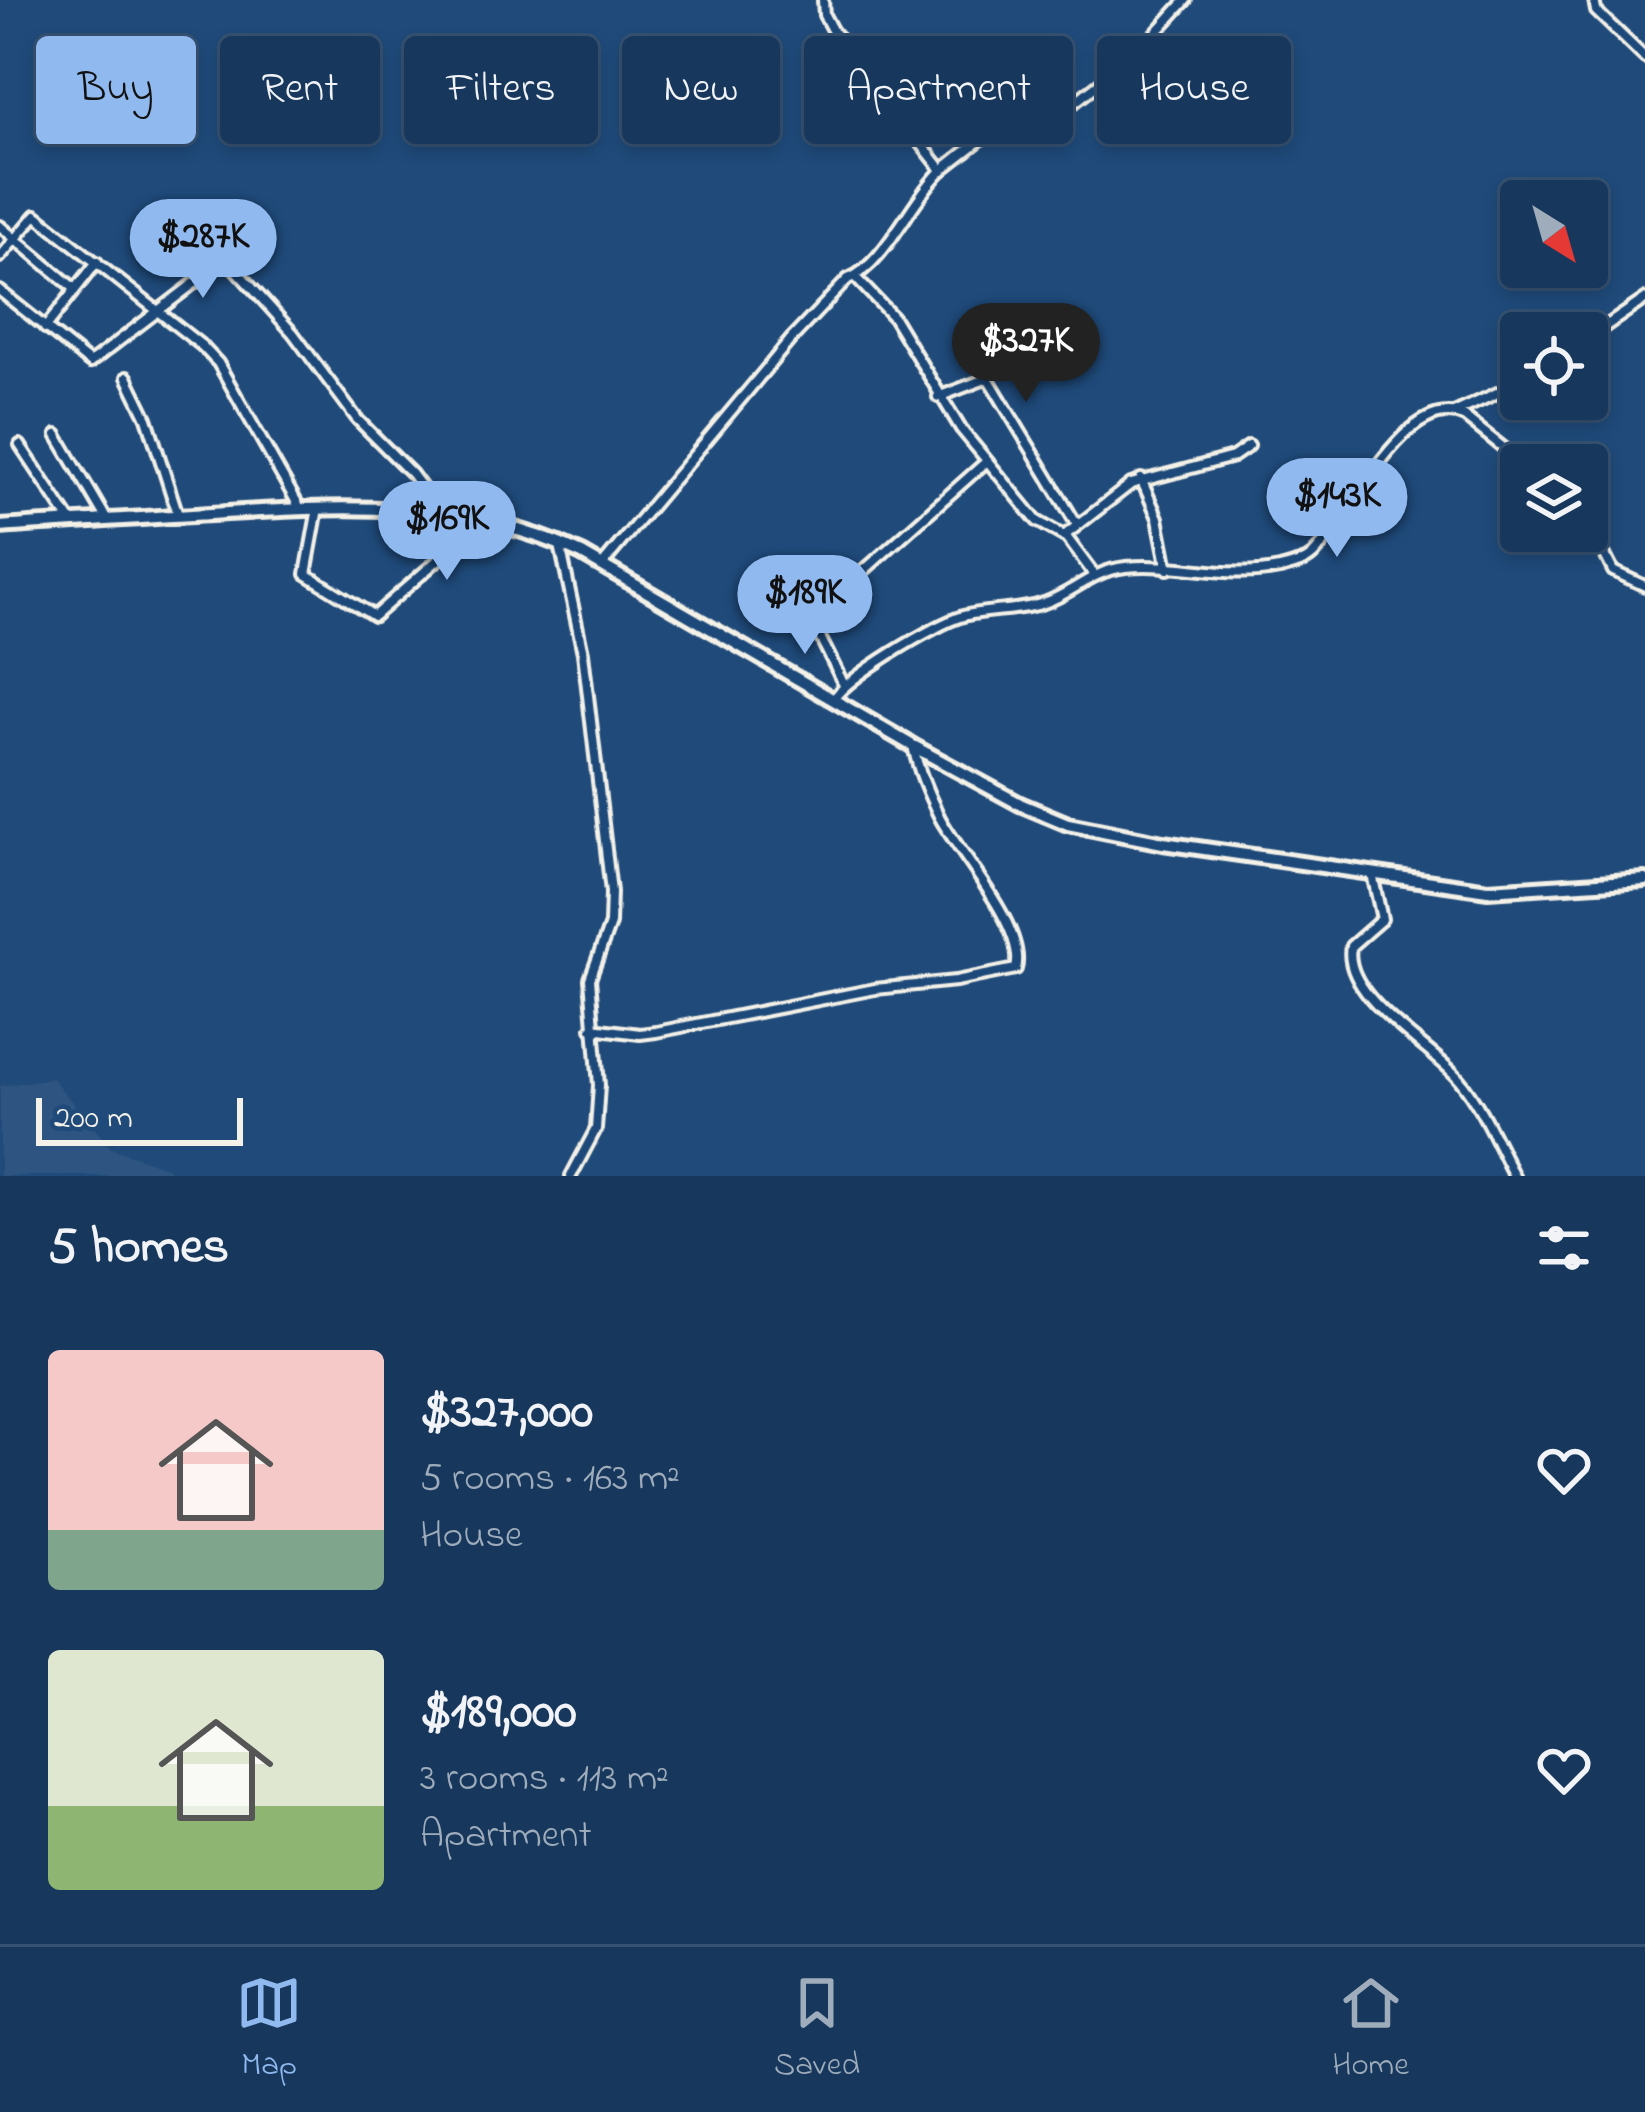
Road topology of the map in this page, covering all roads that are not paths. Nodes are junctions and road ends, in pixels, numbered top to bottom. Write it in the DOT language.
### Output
graph roads {
  1 [pos="823,0"];
  2 [pos="1186,0"];
  3 [pos="1594,0"];
  4 [pos="1645,58"];
  5 [pos="942,170"];
  6 [pos="0,226"];
  7 [pos="15,239"];
  8 [pos="0,257"];
  9 [pos="97,262"];
  10 [pos="855,277"];
  11 [pos="76,289"];
  12 [pos="0,291"];
  13 [pos="1645,299"];
  14 [pos="157,311"];
  15 [pos="1608,325"];
  16 [pos="46,328"];
  17 [pos="127,377"];
  18 [pos="1500,391"];
  19 [pos="938,397"];
  20 [pos="1454,412"];
  21 [pos="57,435"];
  22 [pos="20,445"];
  23 [pos="1500,445"];
  24 [pos="1249,446"];
  25 [pos="987,461"];
  26 [pos="1141,479"];
  27 [pos="318,507"];
  28 [pos="300,508"];
  29 [pos="440,512"];
  30 [pos="178,515"];
  31 [pos="467,516"];
  32 [pos="107,520"];
  33 [pos="71,522"];
  34 [pos="1077,525"];
  35 [pos="0,527"];
  36 [pos="1064,536"];
  37 [pos="560,543"];
  38 [pos="1604,552"];
  39 [pos="602,565"];
  40 [pos="1168,569"];
  41 [pos="1093,573"];
  42 [pos="1645,586"];
  43 [pos="844,685"];
  44 [pos="834,699"];
  45 [pos="914,746"];
  46 [pos="1372,874"];
  47 [pos="1645,880"];
  48 [pos="592,1028"];
  49 [pos="571,1176"];
  50 [pos="1514,1176"];
  1 -- 5 [label="street"];
  2 -- 5 [label="street"];
  3 -- 4 [label="street"];
  5 -- 10 [label="street"];
  6 -- 7 [label="street"];
  7 -- 8 [label="street"];
  7 -- 9 [label="street"];
  7 -- 11 [label="street"];
  9 -- 11 [label="street"];
  9 -- 14 [label="street"];
  10 -- 19 [label="street"];
  10 -- 39 [label="street"];
  11 -- 16 [label="street"];
  12 -- 16 [label="street"];
  13 -- 15 [label="street"];
  14 -- 16 [label="street"];
  14 -- 28 [label="street"];
  14 -- 29 [label="street"];
  17 -- 30 [label="street"];
  18 -- 20 [label="street"];
  19 -- 25 [label="street"];
  19 -- 34 [label="street"];
  20 -- 23 [label="street"];
  20 -- 40 [label="street"];
  21 -- 32 [label="street"];
  22 -- 33 [label="street"];
  24 -- 26 [label="street"];
  25 -- 36 [label="street"];
  25 -- 43 [label="street"];
  26 -- 34 [label="street"];
  26 -- 40 [label="street"];
  27 -- 28 [label="main road"];
  27 -- 29 [label="main road"];
  27 -- 31 [label="street"];
  28 -- 30 [label="main road"];
  29 -- 31 [label="main road"];
  30 -- 32 [label="main road"];
  31 -- 37 [label="main road"];
  32 -- 33 [label="main road"];
  33 -- 35 [label="main road"];
  34 -- 36 [label="street"];
  36 -- 41 [label="street"];
  37 -- 39 [label="main road"];
  37 -- 48 [label="street"];
  38 -- 42 [label="street"];
  39 -- 44 [label="main road"];
  40 -- 41 [label="street"];
  41 -- 43 [label="street"];
  43 -- 44 [label="street"];
  44 -- 45 [label="main road"];
  45 -- 46 [label="main road"];
  45 -- 48 [label="street"];
  46 -- 47 [label="main road"];
  46 -- 50 [label="street"];
  48 -- 49 [label="street"];
}
